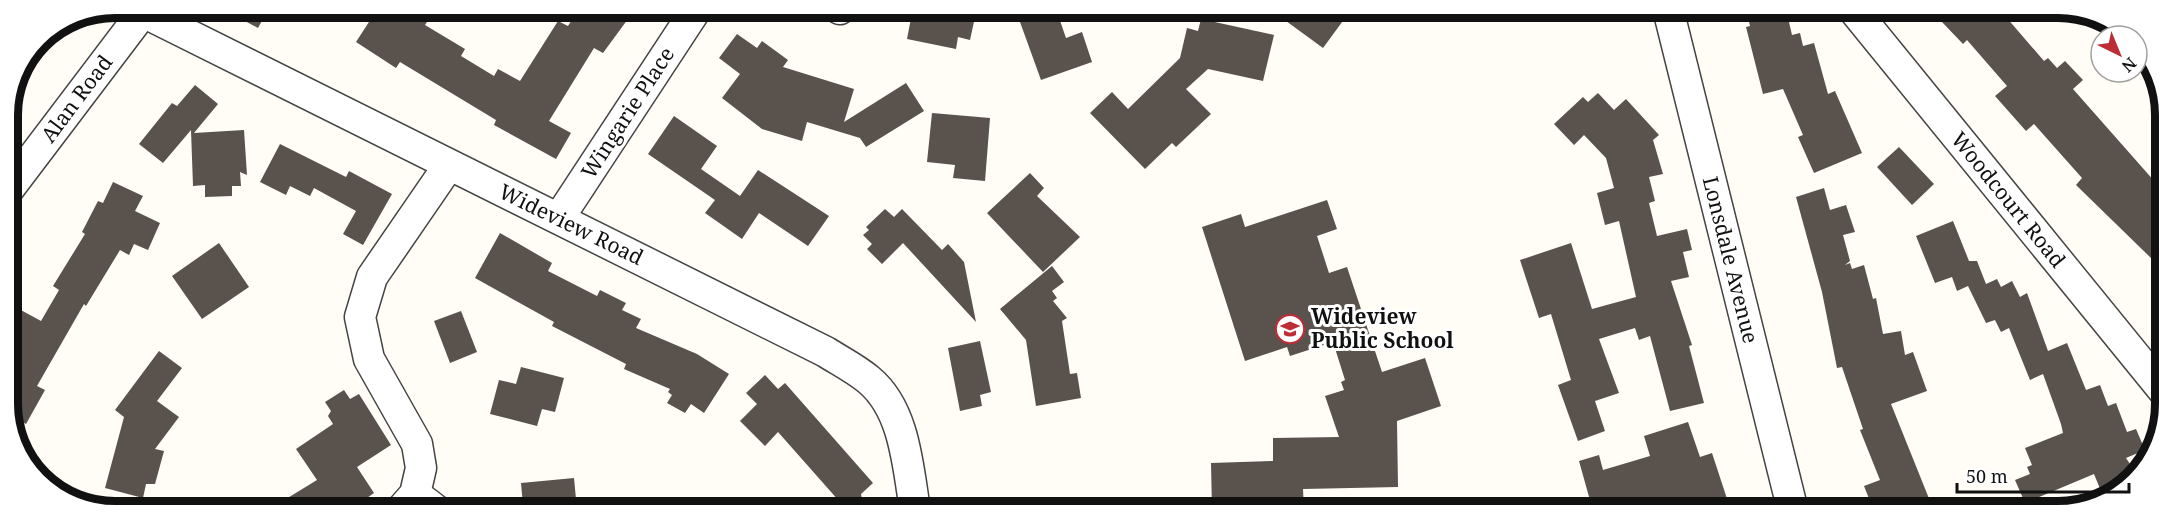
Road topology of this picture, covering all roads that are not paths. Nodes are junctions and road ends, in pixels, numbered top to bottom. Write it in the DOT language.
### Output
graph roads {
  1 [pos="138,18"];
  2 [pos="160,18"];
  3 [pos="691,18"];
  4 [pos="1670,18"];
  5 [pos="1860,18"];
  6 [pos="449,165"];
  7 [pos="18,177"];
  8 [pos="559,218"];
  9 [pos="2155,373"];
  10 [pos="418,501"];
  11 [pos="913,501"];
  12 [pos="1791,501"];
  1 -- 7 [label="street, Alan Road"];
  2 -- 6 [label="street, Wideview Road"];
  3 -- 8 [label="street, Wingarie Place"];
  4 -- 12 [label="street, Lonsdale Avenue"];
  5 -- 9 [label="street, Woodcourt Road"];
  6 -- 8 [label="street, Wideview Road"];
  6 -- 10 [label="street"];
  8 -- 11 [label="street, Wideview Road"];
}
